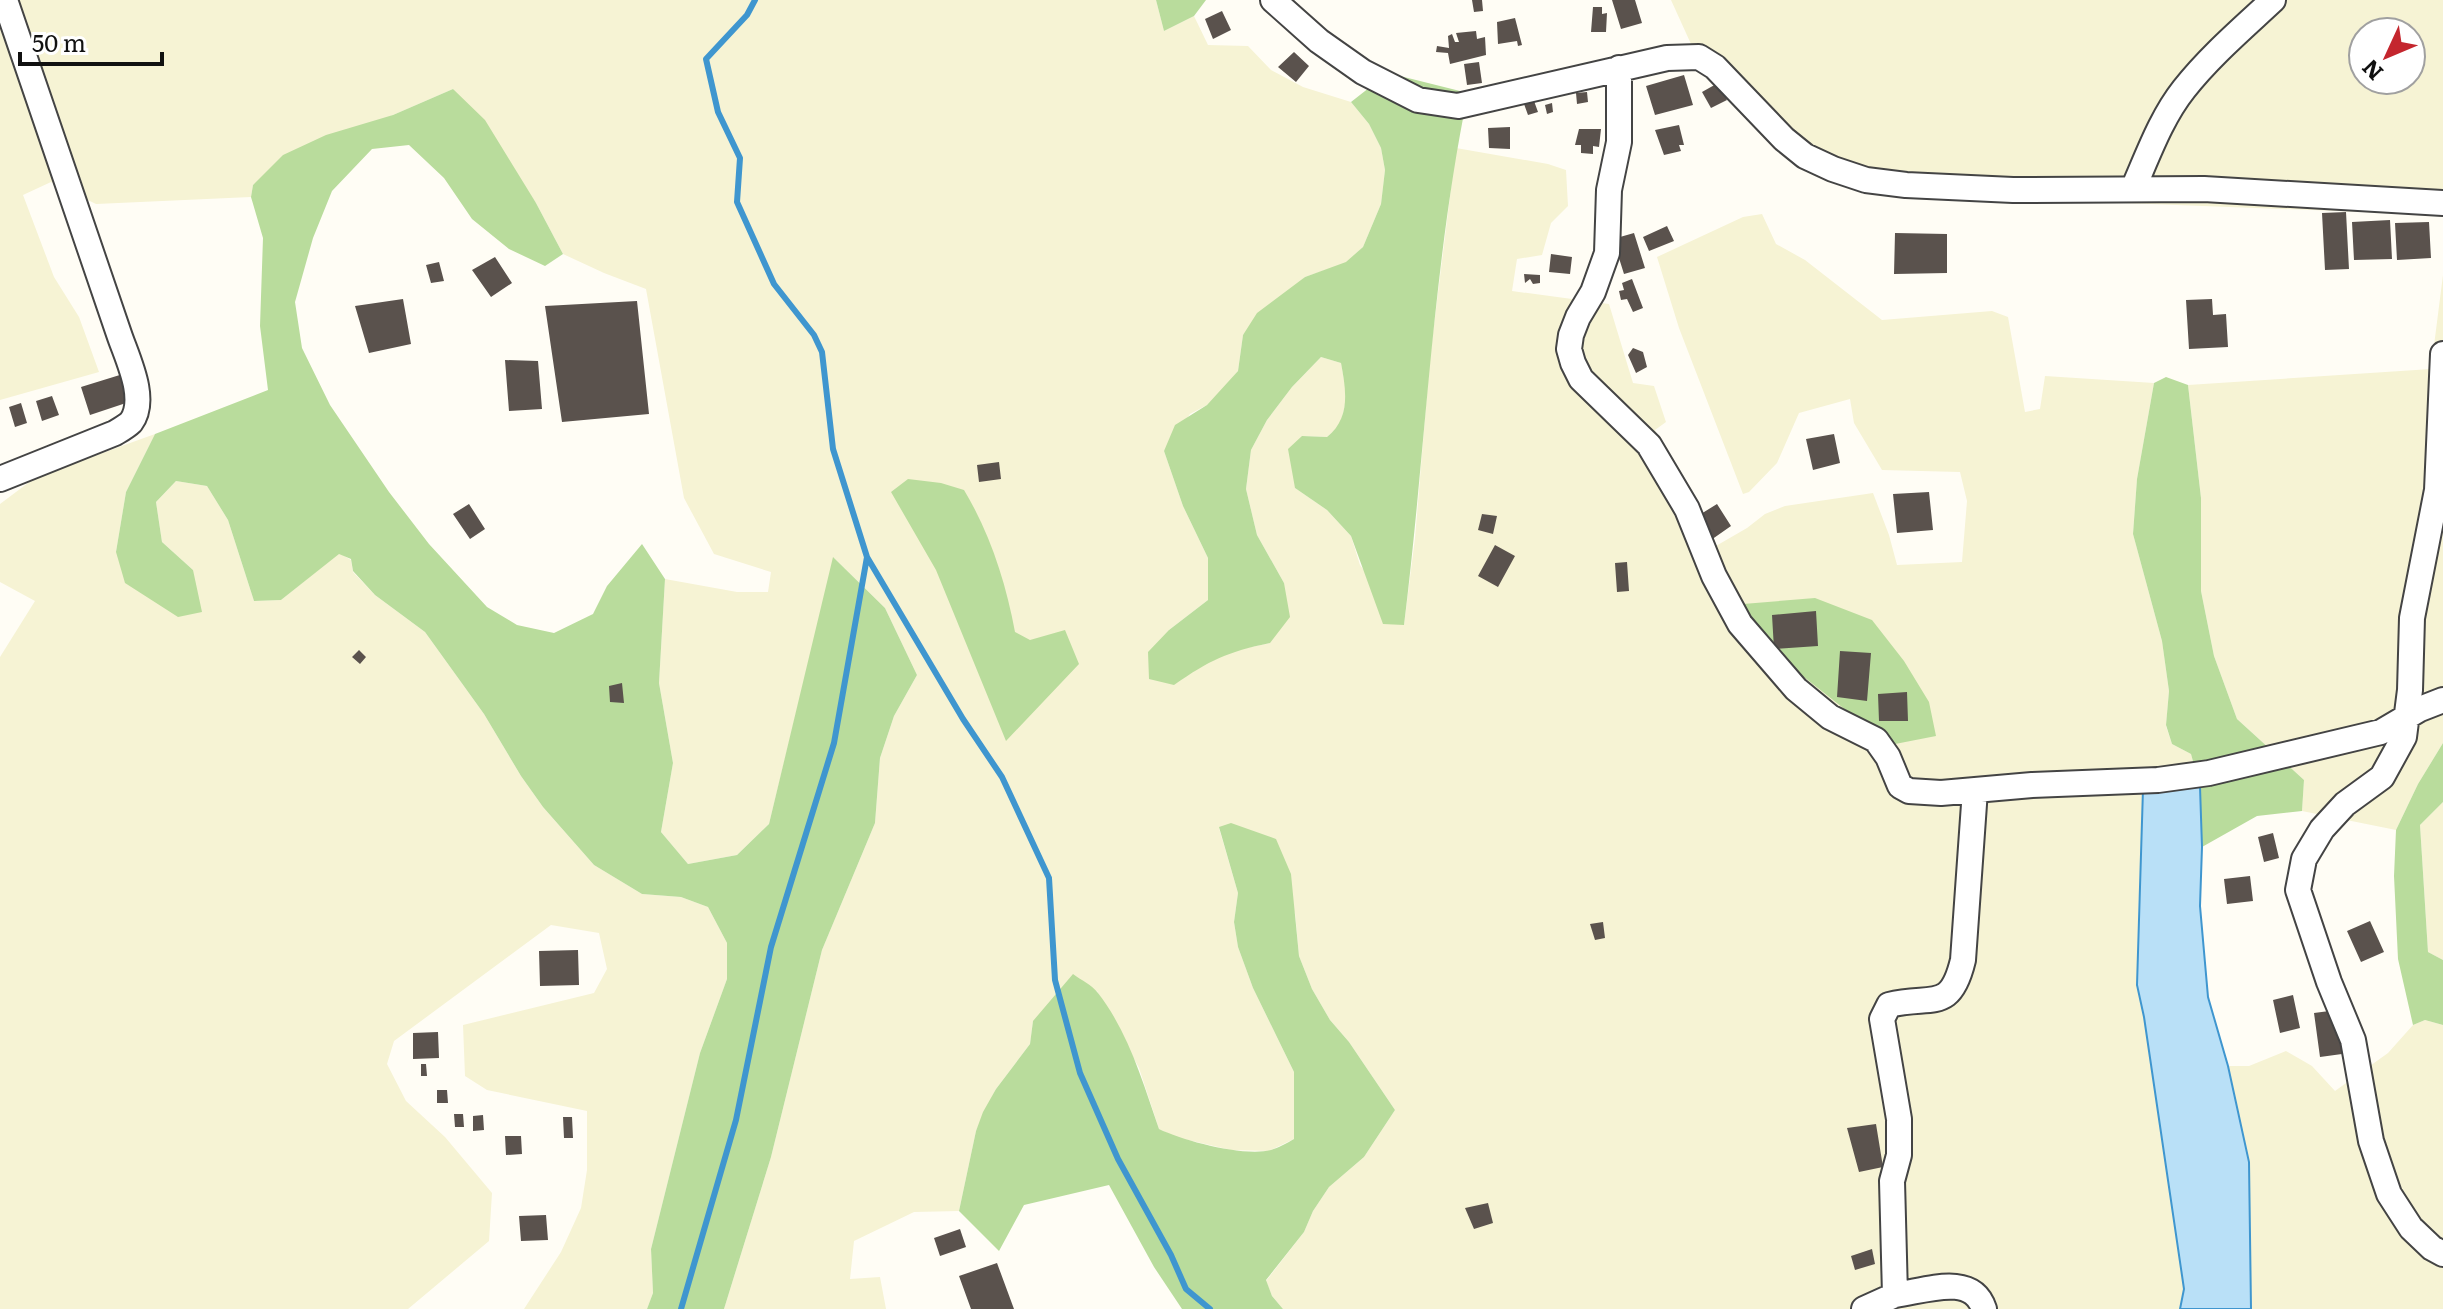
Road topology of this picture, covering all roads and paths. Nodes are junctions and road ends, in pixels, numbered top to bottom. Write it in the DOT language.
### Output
graph roads {
  1 [pos="5,0"];
  2 [pos="1273,0"];
  3 [pos="2273,0"];
  4 [pos="1619,68"];
  5 [pos="2133,189"];
  6 [pos="2443,203"];
  7 [pos="2443,354"];
  8 [pos="0,479"];
  9 [pos="2443,700"];
  10 [pos="2405,719"];
  11 [pos="1975,790"];
  12 [pos="2443,1254"];
  13 [pos="1895,1295"];
  14 [pos="1864,1309"];
  15 [pos="1984,1309"];
  1 -- 8 [label="street"];
  2 -- 4 [label="street"];
  3 -- 5 [label="street"];
  4 -- 5 [label="street"];
  4 -- 11 [label="street"];
  5 -- 6 [label="street"];
  7 -- 10 [label="street"];
  9 -- 10 [label="street"];
  10 -- 11 [label="street"];
  10 -- 12 [label="street"];
  11 -- 13 [label="street"];
  13 -- 14 [label="street"];
  13 -- 15 [label="street"];
}
